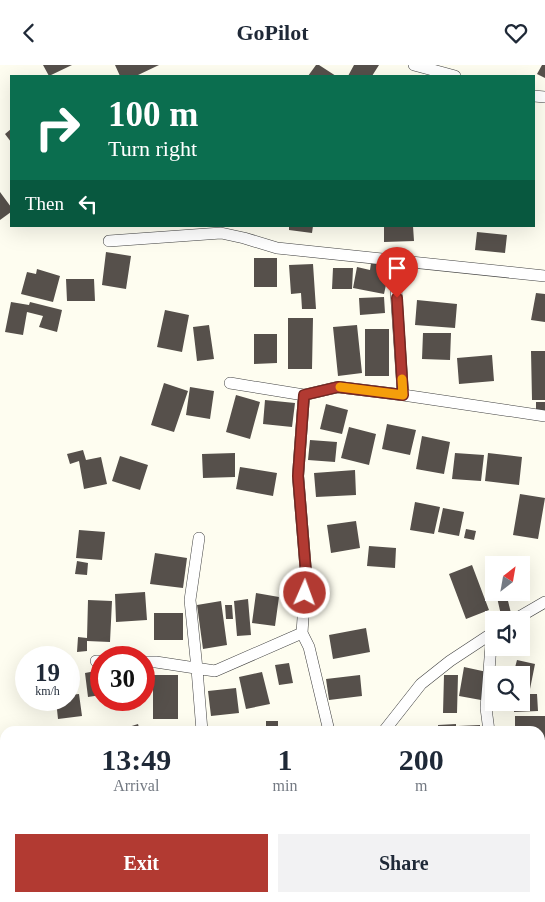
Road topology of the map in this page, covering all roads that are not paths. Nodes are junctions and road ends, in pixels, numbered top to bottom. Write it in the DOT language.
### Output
graph roads {
  1 [pos="414,65"];
  2 [pos="451,75"];
  3 [pos="110,241"];
  4 [pos="394,260"];
  5 [pos="545,276"];
  6 [pos="230,383"];
  7 [pos="304,395"];
  8 [pos="403,395"];
  9 [pos="545,416"];
  10 [pos="199,538"];
  11 [pos="545,602"];
  12 [pos="530,611"];
  13 [pos="302,633"];
  14 [pos="485,638"];
  15 [pos="491,656"];
  16 [pos="155,662"];
  17 [pos="198,669"];
  18 [pos="202,726"];
  19 [pos="328,726"];
  20 [pos="388,726"];
  21 [pos="488,726"];
  1 -- 2 [label="street"];
  3 -- 4 [label="street"];
  4 -- 5 [label="street"];
  4 -- 8 [label="street"];
  6 -- 7 [label="street"];
  7 -- 8 [label="street"];
  7 -- 13 [label="street"];
  8 -- 9 [label="street"];
  10 -- 17 [label="street"];
  11 -- 12 [label="street"];
  13 -- 17 [label="street"];
  13 -- 19 [label="street"];
  14 -- 20 [label="street"];
  15 -- 21 [label="street"];
  16 -- 17 [label="street"];
  17 -- 18 [label="street"];
}
